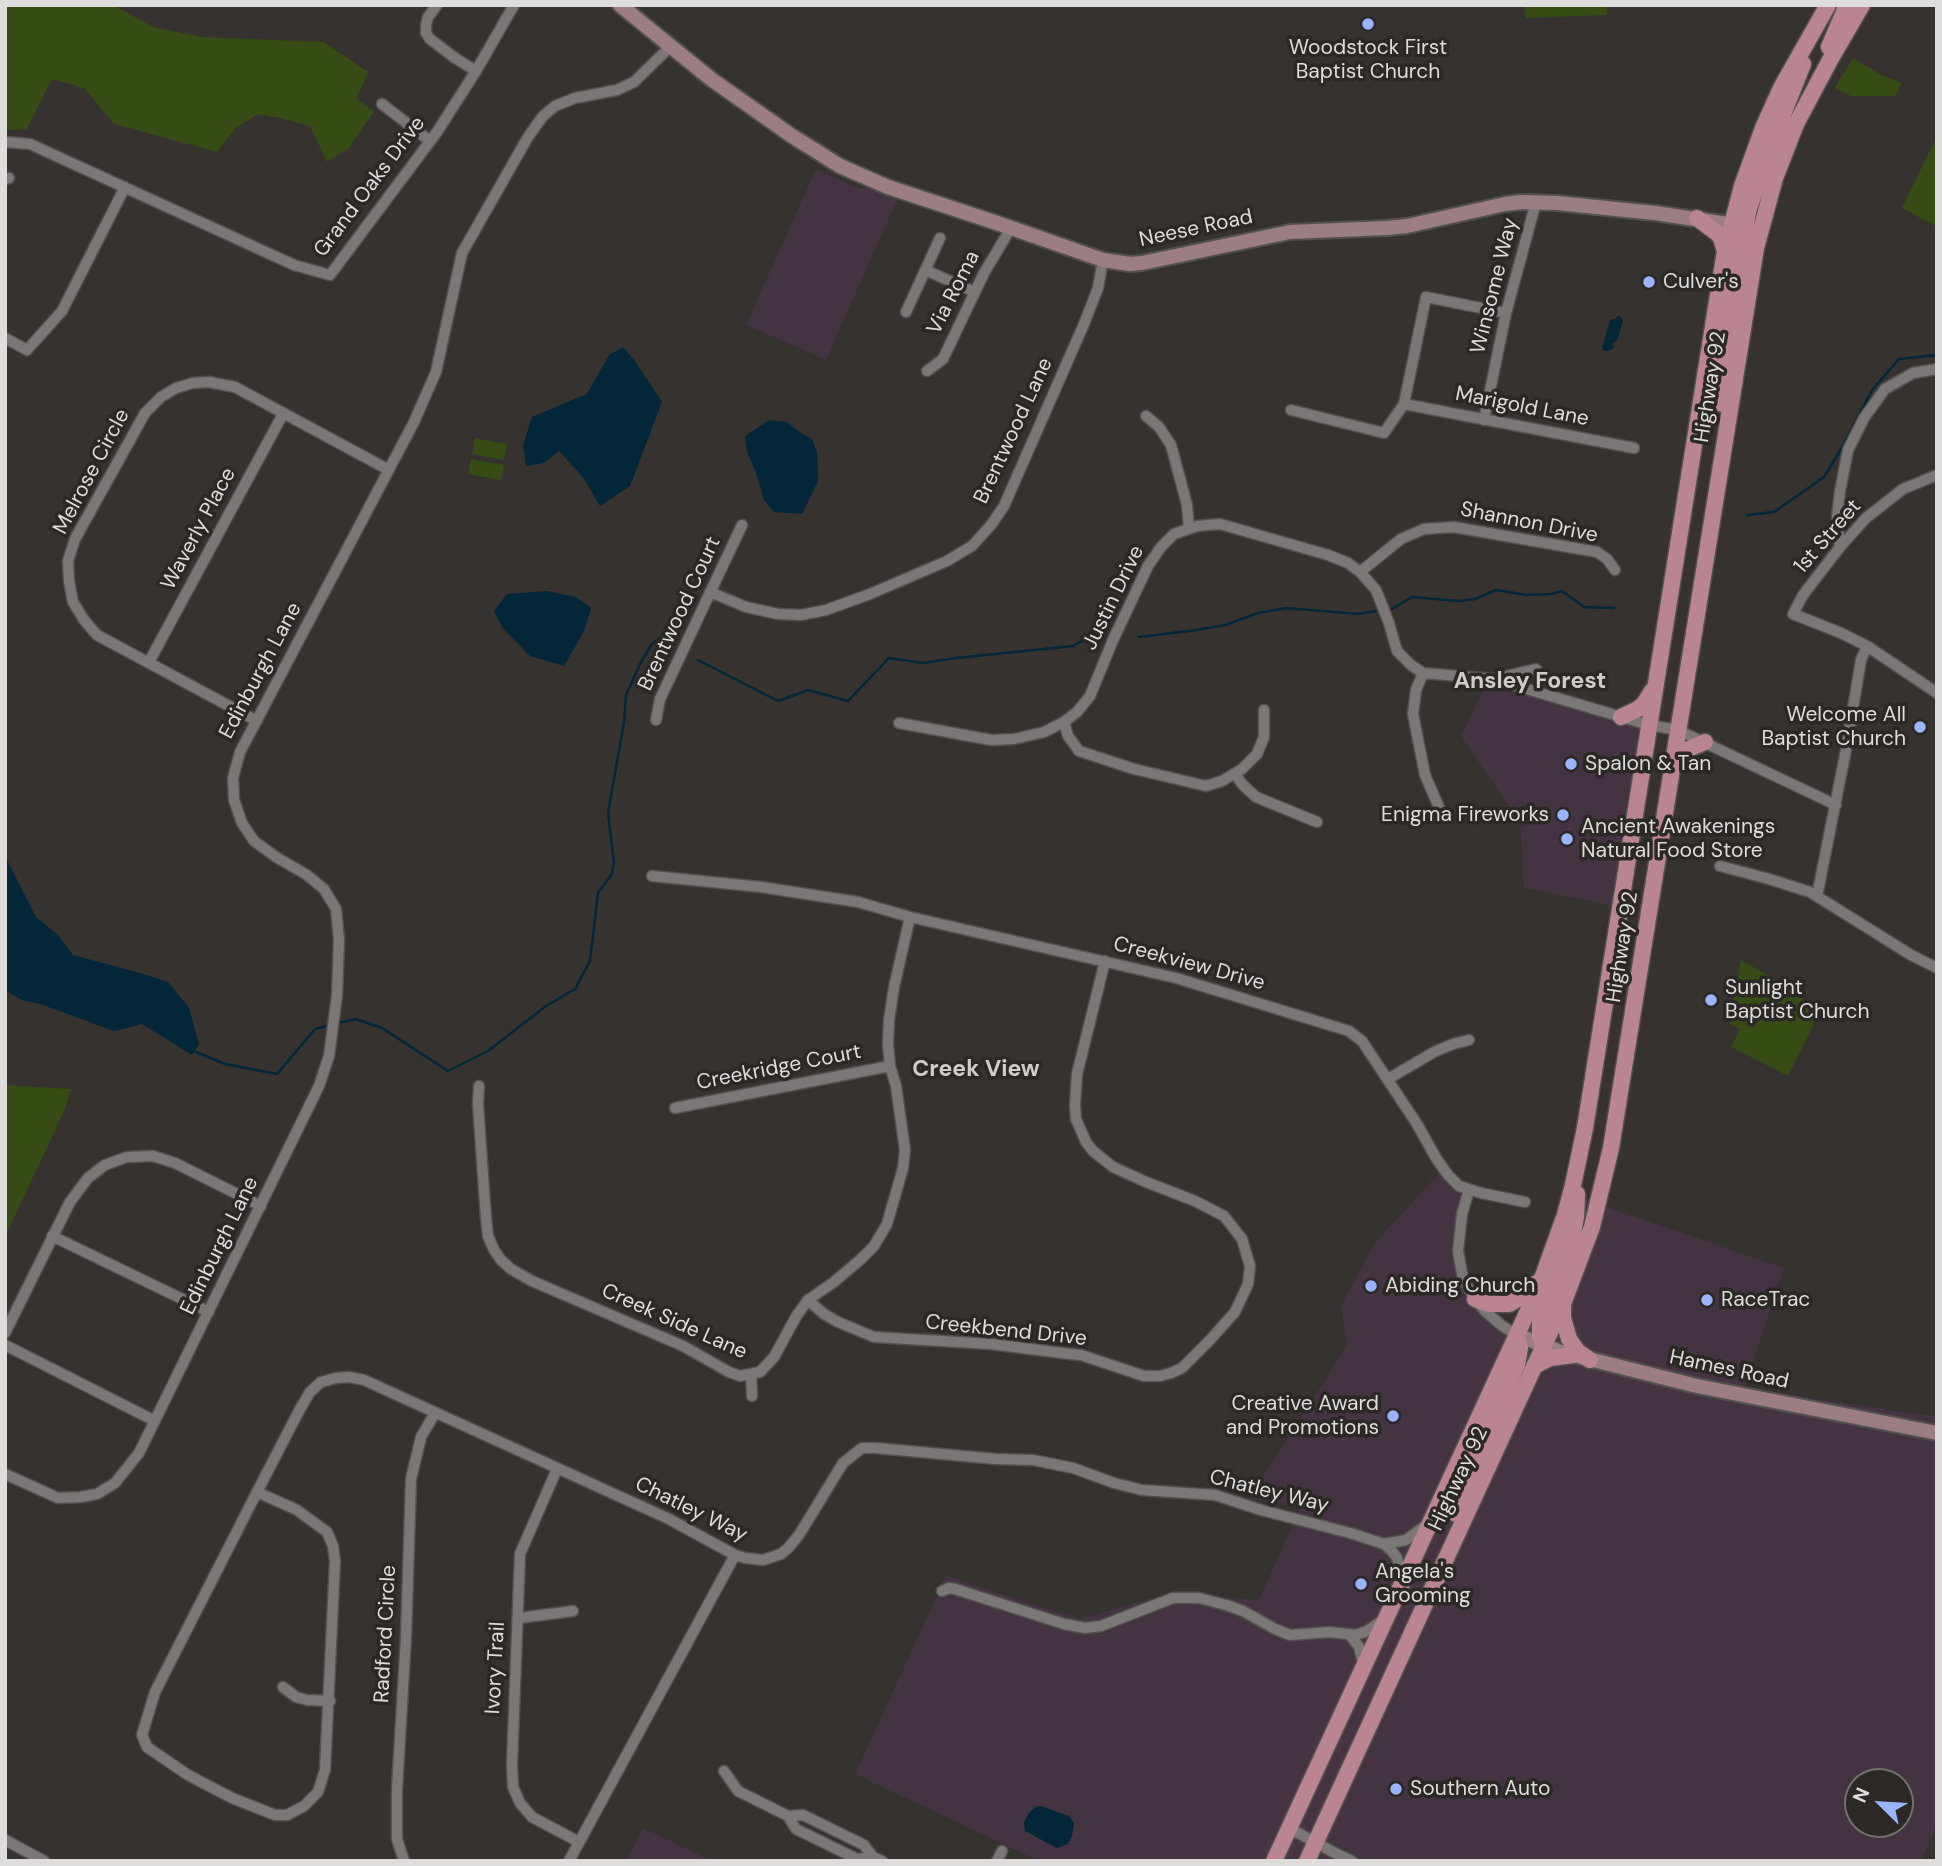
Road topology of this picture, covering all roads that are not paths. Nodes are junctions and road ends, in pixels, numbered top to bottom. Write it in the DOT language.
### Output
graph roads {
  1 [pos="437,5"];
  2 [pos="621,5"];
  3 [pos="1828,5"];
  4 [pos="1847,5"];
  5 [pos="1862,5"];
  6 [pos="511,7"];
  7 [pos="1809,38"];
  8 [pos="671,46"];
  9 [pos="476,71"];
  10 [pos="1821,77"];
  11 [pos="382,104"];
  12 [pos="430,141"];
  13 [pos="5,142"];
  14 [pos="125,187"];
  15 [pos="1740,194"];
  16 [pos="1536,202"];
  17 [pos="1702,219"];
  18 [pos="1746,226"];
  19 [pos="1011,228"];
  20 [pos="940,237"];
  21 [pos="1725,251"];
  22 [pos="1103,260"];
  23 [pos="925,270"];
  24 [pos="975,292"];
  25 [pos="906,312"];
  26 [pos="1506,313"];
  27 [pos="5,338"];
  28 [pos="1937,369"];
  29 [pos="927,371"];
  30 [pos="1404,404"];
  31 [pos="1292,410"];
  32 [pos="283,414"];
  33 [pos="1146,416"];
  34 [pos="1484,421"];
  35 [pos="1634,448"];
  36 [pos="389,470"];
  37 [pos="1937,475"];
  38 [pos="742,525"];
  39 [pos="1189,529"];
  40 [pos="1840,547"];
  41 [pos="1615,570"];
  42 [pos="1360,572"];
  43 [pos="710,592"];
  44 [pos="1867,646"];
  45 [pos="149,662"];
  46 [pos="1536,669"];
  47 [pos="1423,673"];
  48 [pos="1493,679"];
  49 [pos="1656,682"];
  50 [pos="1937,692"];
  51 [pos="1264,710"];
  52 [pos="1621,716"];
  53 [pos="257,720"];
  54 [pos="656,720"];
  55 [pos="1064,722"];
  56 [pos="899,723"];
  57 [pos="1649,724"];
  58 [pos="1678,730"];
  59 [pos="1705,742"];
  60 [pos="1672,768"];
  61 [pos="1235,774"];
  62 [pos="1836,805"];
  63 [pos="1441,812"];
  64 [pos="1317,822"];
  65 [pos="1720,866"];
  66 [pos="652,876"];
  67 [pos="1817,896"];
  68 [pos="910,917"];
  69 [pos="1105,961"];
  70 [pos="1937,968"];
  71 [pos="1469,1040"];
  72 [pos="890,1066"];
  73 [pos="1388,1079"];
  74 [pos="479,1086"];
  75 [pos="676,1108"];
  76 [pos="1576,1174"];
  77 [pos="1469,1190"];
  78 [pos="1525,1202"];
  79 [pos="261,1206"];
  80 [pos="52,1236"];
  81 [pos="1543,1276"];
  82 [pos="1475,1299"];
  83 [pos="808,1300"];
  84 [pos="1563,1304"];
  85 [pos="209,1312"];
  86 [pos="5,1333"];
  87 [pos="1517,1335"];
  88 [pos="5,1345"];
  89 [pos="1544,1346"];
  90 [pos="1573,1355"];
  91 [pos="1590,1360"];
  92 [pos="1534,1366"];
  93 [pos="751,1374"];
  94 [pos="752,1396"];
  95 [pos="435,1413"];
  96 [pos="155,1420"];
  97 [pos="1937,1433"];
  98 [pos="556,1469"];
  99 [pos="5,1474"];
  100 [pos="257,1492"];
  101 [pos="1430,1521"];
  102 [pos="1384,1544"];
  103 [pos="1450,1547"];
  104 [pos="735,1555"];
  105 [pos="1399,1589"];
  106 [pos="942,1591"];
  107 [pos="573,1611"];
  108 [pos="519,1618"];
  109 [pos="1386,1618"];
  110 [pos="1350,1635"];
  111 [pos="1363,1667"];
  112 [pos="283,1687"];
  113 [pos="330,1701"];
  114 [pos="724,1771"];
  115 [pos="788,1816"];
  116 [pos="1289,1828"];
  117 [pos="5,1840"];
  118 [pos="579,1842"];
  119 [pos="1315,1842"];
  120 [pos="877,1859"];
  121 [pos="44,1861"];
  122 [pos="404,1861"];
  123 [pos="569,1861"];
  124 [pos="1274,1861"];
  125 [pos="1307,1861"];
  126 [pos="1352,1861"];
  1 -- 9 [label="street"];
  2 -- 8 [label="street, Neese Road"];
  3 -- 7 [label="main road, Highway 92"];
  4 -- 10 [label="main road"];
  5 -- 10 [label="main road, Highway 92"];
  6 -- 9 [label="street, Grand Oaks Drive"];
  7 -- 15 [label="main road, Highway 92"];
  7 -- 18 [label="main road"];
  8 -- 19 [label="street, Neese Road"];
  8 -- 36 [label="street, Edinburgh Lane"];
  9 -- 12 [label="street, Grand Oaks Drive"];
  10 -- 18 [label="main road, Highway 92"];
  11 -- 12 [label="street"];
  12 -- 14 [label="street, Grand Oaks Drive"];
  13 -- 14 [label="street, Grand Oaks Drive"];
  14 -- 27 [label="street"];
  15 -- 17 [label="main road"];
  15 -- 18 [label="main road, Highway 92"];
  16 -- 17 [label="street, Neese Road"];
  16 -- 22 [label="street, Neese Road"];
  16 -- 26 [label="street, Winsome Way"];
  17 -- 18 [label="street, Neese Road"];
  17 -- 21 [label="main road"];
  18 -- 21 [label="main road, Highway 92"];
  18 -- 58 [label="main road, Highway 92"];
  19 -- 22 [label="street, Neese Road"];
  19 -- 24 [label="street, Via Roma"];
  20 -- 23 [label="street"];
  21 -- 49 [label="main road, Highway 92"];
  22 -- 43 [label="street, Brentwood Lane"];
  23 -- 24 [label="street"];
  23 -- 25 [label="street"];
  24 -- 29 [label="street, Via Roma"];
  26 -- 30 [label="street"];
  26 -- 34 [label="street, Winsome Way"];
  28 -- 40 [label="street"];
  30 -- 31 [label="street"];
  30 -- 34 [label="street, Marigold Lane"];
  32 -- 36 [label="street, Melrose Circle"];
  32 -- 45 [label="street, Waverly Place"];
  32 -- 45 [label="street, Melrose Circle"];
  33 -- 39 [label="street"];
  34 -- 35 [label="street, Marigold Lane"];
  36 -- 53 [label="street, Edinburgh Lane"];
  37 -- 40 [label="street, 1st Street"];
  38 -- 43 [label="street, Brentwood Court"];
  39 -- 42 [label="street, Justin Drive"];
  39 -- 55 [label="street, Justin Drive"];
  40 -- 44 [label="street, 1st Street"];
  41 -- 42 [label="street, Shannon Drive"];
  42 -- 47 [label="street, Justin Drive"];
  43 -- 54 [label="street, Brentwood Court"];
  44 -- 50 [label="street"];
  44 -- 62 [label="street"];
  45 -- 53 [label="street, Melrose Circle"];
  46 -- 48 [label="street"];
  47 -- 48 [label="street"];
  47 -- 63 [label="street"];
  48 -- 52 [label="street"];
  49 -- 52 [label="main road"];
  49 -- 57 [label="main road, Highway 92"];
  51 -- 61 [label="street"];
  52 -- 57 [label="street"];
  53 -- 79 [label="street, Edinburgh Lane"];
  55 -- 56 [label="street, Justin Drive"];
  55 -- 61 [label="street"];
  57 -- 58 [label="street"];
  57 -- 76 [label="main road, Highway 92"];
  58 -- 59 [label="street"];
  58 -- 60 [label="main road, Highway 92"];
  59 -- 60 [label="main road"];
  59 -- 62 [label="street"];
  60 -- 84 [label="main road, Highway 92"];
  61 -- 64 [label="street"];
  62 -- 67 [label="street"];
  65 -- 67 [label="street"];
  66 -- 68 [label="street, Creekview Drive"];
  67 -- 70 [label="street"];
  68 -- 69 [label="street, Creekview Drive"];
  68 -- 72 [label="street, Creek Side Lane"];
  69 -- 73 [label="street, Creekview Drive"];
  69 -- 83 [label="street, Creekbend Drive"];
  71 -- 73 [label="street"];
  72 -- 75 [label="street, Creekridge Court"];
  72 -- 83 [label="street, Creek Side Lane"];
  73 -- 77 [label="street, Creekview Drive"];
  74 -- 93 [label="street, Creek Side Lane"];
  76 -- 81 [label="main road, Highway 92"];
  76 -- 89 [label="main road"];
  77 -- 78 [label="street"];
  77 -- 82 [label="street"];
  79 -- 80 [label="street"];
  79 -- 85 [label="street, Edinburgh Lane"];
  80 -- 85 [label="street"];
  80 -- 86 [label="street"];
  81 -- 82 [label="main road"];
  81 -- 87 [label="main road, Highway 92"];
  82 -- 87 [label="street"];
  83 -- 93 [label="street, Creek Side Lane"];
  84 -- 89 [label="main road, Highway 92"];
  84 -- 91 [label="main road"];
  85 -- 96 [label="street, Edinburgh Lane"];
  87 -- 89 [label="street, Hames Road"];
  87 -- 101 [label="main road, Highway 92"];
  87 -- 103 [label="main road"];
  88 -- 96 [label="street"];
  89 -- 90 [label="street, Hames Road"];
  89 -- 92 [label="main road, Highway 92"];
  90 -- 91 [label="street, Hames Road"];
  90 -- 92 [label="main road"];
  91 -- 97 [label="street, Hames Road"];
  92 -- 103 [label="main road, Highway 92"];
  93 -- 94 [label="street"];
  95 -- 98 [label="street, Chatley Way"];
  95 -- 100 [label="street, Chatley Way"];
  95 -- 122 [label="street, Radford Circle"];
  96 -- 99 [label="street, Edinburgh Lane"];
  98 -- 104 [label="street, Chatley Way"];
  98 -- 108 [label="street, Ivory Trail"];
  100 -- 113 [label="street, Chatley Way"];
  100 -- 113 [label="street, Chatley Way"];
  101 -- 102 [label="street"];
  101 -- 105 [label="main road, Highway 92"];
  102 -- 104 [label="street, Chatley Way"];
  102 -- 105 [label="street"];
  103 -- 119 [label="main road, Highway 92"];
  104 -- 118 [label="street"];
  105 -- 109 [label="main road, Highway 92"];
  106 -- 110 [label="street"];
  107 -- 108 [label="street"];
  108 -- 118 [label="street, Ivory Trail"];
  109 -- 110 [label="street"];
  109 -- 111 [label="main road, Highway 92"];
  110 -- 111 [label="street"];
  111 -- 116 [label="main road, Highway 92"];
  112 -- 113 [label="street"];
  114 -- 115 [label="street"];
  115 -- 120 [label="street"];
  115 -- 120 [label="street"];
  116 -- 119 [label="street"];
  116 -- 124 [label="main road, Highway 92"];
  117 -- 121 [label="street"];
  118 -- 123 [label="street"];
  119 -- 125 [label="main road, Highway 92"];
  119 -- 126 [label="street"];
}
